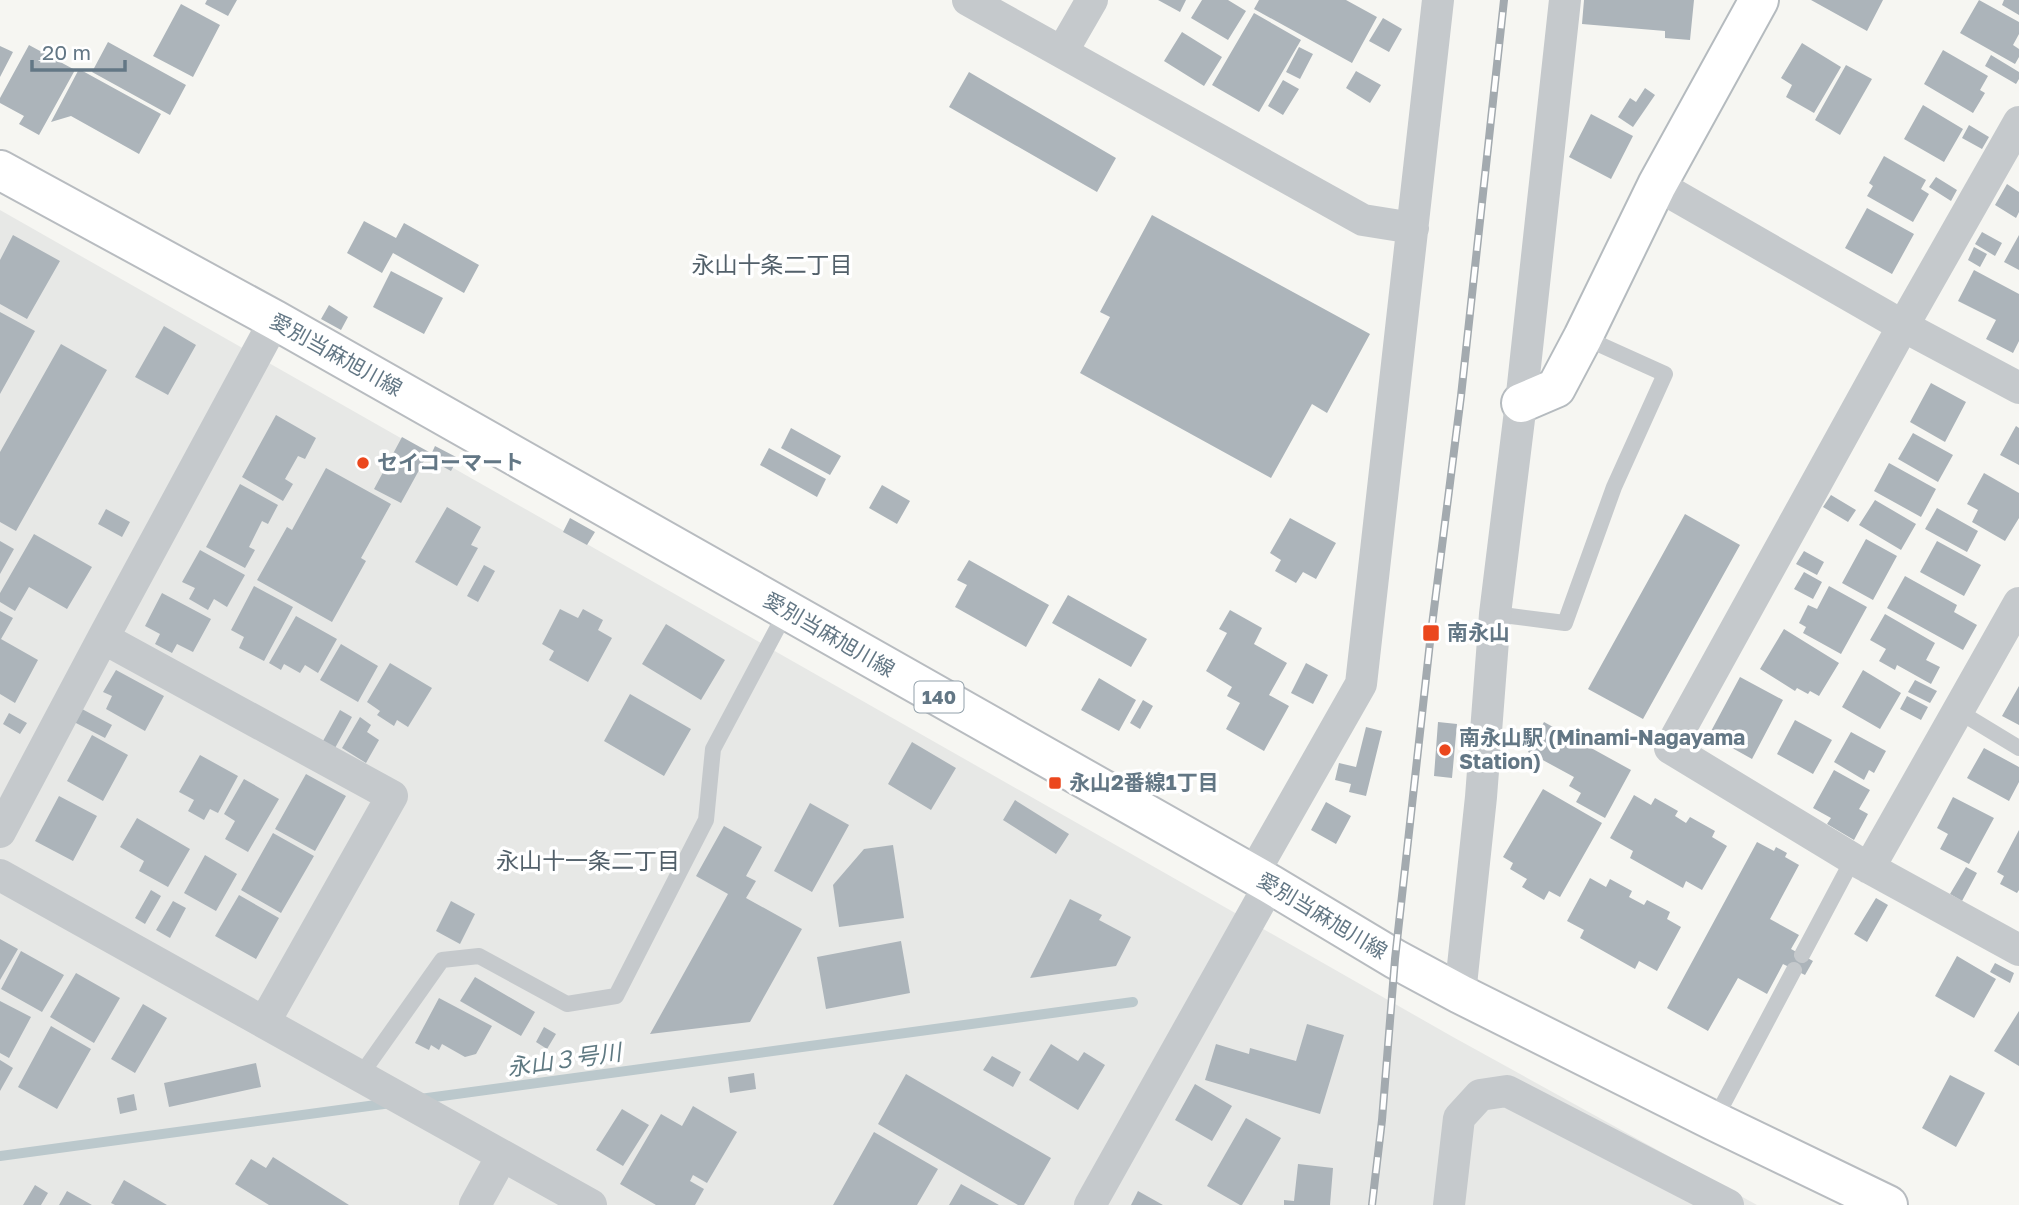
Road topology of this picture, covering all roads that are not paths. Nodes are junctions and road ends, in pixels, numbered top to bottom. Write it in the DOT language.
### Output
graph roads {
  1 [pos="968,0"];
  2 [pos="1092,0"];
  3 [pos="1438,0"];
  4 [pos="1565,0"];
  5 [pos="1759,0"];
  6 [pos="1062,52"];
  7 [pos="2019,122"];
  8 [pos="0,170"];
  9 [pos="1657,185"];
  10 [pos="1413,228"];
  11 [pos="275,320"];
  12 [pos="1903,326"];
  13 [pos="1583,337"];
  14 [pos="2019,388"];
  15 [pos="1521,403"];
  16 [pos="2018,605"];
  17 [pos="787,610"];
  18 [pos="1495,614"];
  19 [pos="103,638"];
  20 [pos="1958,710"];
  21 [pos="2019,748"];
  22 [pos="0,832"];
  23 [pos="1861,863"];
  24 [pos="0,875"];
  25 [pos="1261,879"];
  26 [pos="2019,950"];
  27 [pos="1802,955"];
  28 [pos="1794,970"];
  29 [pos="1460,994"];
  30 [pos="265,1021"];
  31 [pos="367,1079"];
  32 [pos="1714,1121"];
  33 [pos="502,1156"];
  34 [pos="1869,1201"];
  35 [pos="475,1205"];
  36 [pos="592,1205"];
  37 [pos="1090,1205"];
  38 [pos="1449,1205"];
  39 [pos="1728,1205"];
  1 -- 6 [label="street"];
  2 -- 6 [label="street"];
  3 -- 10 [label="street"];
  4 -- 15 [label="street"];
  5 -- 9 [label="main road"];
  6 -- 10 [label="street"];
  7 -- 12 [label="street"];
  8 -- 11 [label="main road, 愛別当麻旭川線 / 140"];
  9 -- 12 [label="street"];
  9 -- 13 [label="main road"];
  10 -- 25 [label="street"];
  11 -- 17 [label="main road, 愛別当麻旭川線 / 140"];
  11 -- 19 [label="street"];
  12 -- 14 [label="street"];
  12 -- 23 [label="street"];
  13 -- 15 [label="main road"];
  13 -- 18 [label="lane"];
  15 -- 18 [label="street"];
  16 -- 20 [label="street"];
  17 -- 25 [label="main road, 愛別当麻旭川線 / 140"];
  17 -- 31 [label="lane"];
  18 -- 29 [label="street"];
  19 -- 22 [label="street"];
  19 -- 30 [label="street"];
  20 -- 21 [label="lane"];
  20 -- 23 [label="street"];
  23 -- 26 [label="street"];
  23 -- 27 [label="lane"];
  24 -- 30 [label="street"];
  25 -- 29 [label="main road, 愛別当麻旭川線 / 140"];
  25 -- 37 [label="street"];
  28 -- 32 [label="lane"];
  29 -- 32 [label="main road, 愛別当麻旭川線 / 140"];
  30 -- 31 [label="street"];
  31 -- 33 [label="street"];
  32 -- 34 [label="main road, 愛別当麻旭川線 / 140"];
  33 -- 35 [label="street"];
  33 -- 36 [label="street"];
  38 -- 39 [label="street"];
}
